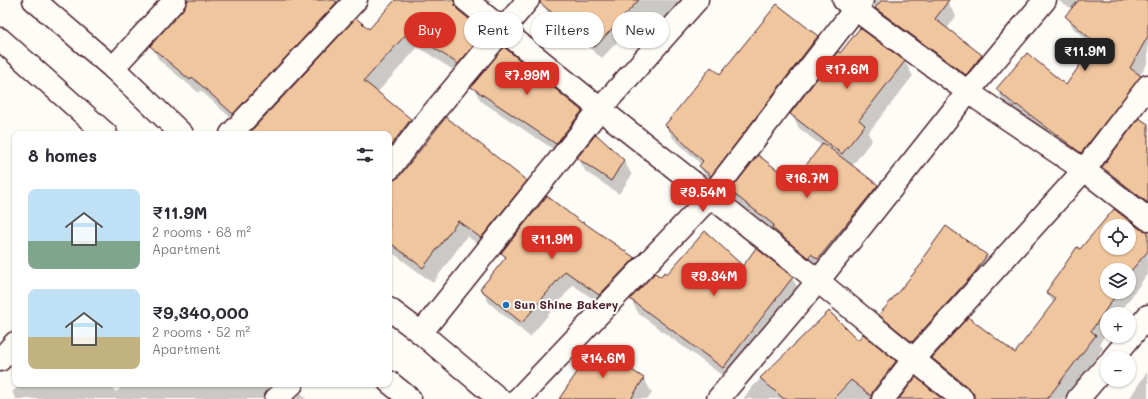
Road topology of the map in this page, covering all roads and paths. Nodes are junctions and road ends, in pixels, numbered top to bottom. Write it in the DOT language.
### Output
graph roads {
  1 [pos="34,0"];
  2 [pos="175,0"];
  3 [pos="356,0"];
  4 [pos="466,0"];
  5 [pos="528,0"];
  6 [pos="697,0"];
  7 [pos="1044,0"];
  8 [pos="854,3"];
  9 [pos="481,12"];
  10 [pos="518,12"];
  11 [pos="0,39"];
  12 [pos="523,46"];
  13 [pos="489,48"];
  14 [pos="114,68"];
  15 [pos="1148,86"];
  16 [pos="968,92"];
  17 [pos="600,109"];
  18 [pos="103,131"];
  19 [pos="179,131"];
  20 [pos="233,131"];
  21 [pos="392,165"];
  22 [pos="1084,170"];
  23 [pos="710,197"];
  24 [pos="1148,219"];
  25 [pos="818,281"];
  26 [pos="392,311"];
  27 [pos="1148,316"];
  28 [pos="421,333"];
  29 [pos="12,346"];
  30 [pos="1119,351"];
  31 [pos="0,360"];
  32 [pos="913,360"];
  33 [pos="1100,373"];
  34 [pos="392,384"];
  35 [pos="289,387"];
  36 [pos="276,399"];
  37 [pos="410,399"];
  38 [pos="499,399"];
  39 [pos="518,399"];
  40 [pos="718,399"];
  41 [pos="883,399"];
  42 [pos="962,399"];
  43 [pos="1078,399"];
  1 -- 14 [label="street"];
  2 -- 14 [label="street"];
  3 -- 20 [label="street"];
  4 -- 9 [label="street"];
  5 -- 10 [label="street"];
  6 -- 17 [label="street"];
  7 -- 16 [label="street"];
  8 -- 16 [label="street"];
  8 -- 23 [label="street"];
  11 -- 18 [label="street"];
  12 -- 17 [label="street"];
  13 -- 21 [label="street"];
  14 -- 19 [label="street"];
  15 -- 22 [label="street"];
  16 -- 22 [label="street"];
  16 -- 25 [label="street"];
  17 -- 23 [label="street"];
  17 -- 28 [label="street"];
  22 -- 24 [label="street"];
  22 -- 32 [label="street"];
  23 -- 25 [label="street"];
  23 -- 39 [label="street"];
  25 -- 32 [label="street"];
  25 -- 40 [label="street"];
  26 -- 28 [label="street"];
  27 -- 30 [label="street"];
  28 -- 38 [label="street"];
  29 -- 31 [label="street"];
  32 -- 41 [label="street"];
  32 -- 42 [label="street"];
  33 -- 43 [label="street"];
  34 -- 37 [label="street"];
  35 -- 36 [label="street"];
}
